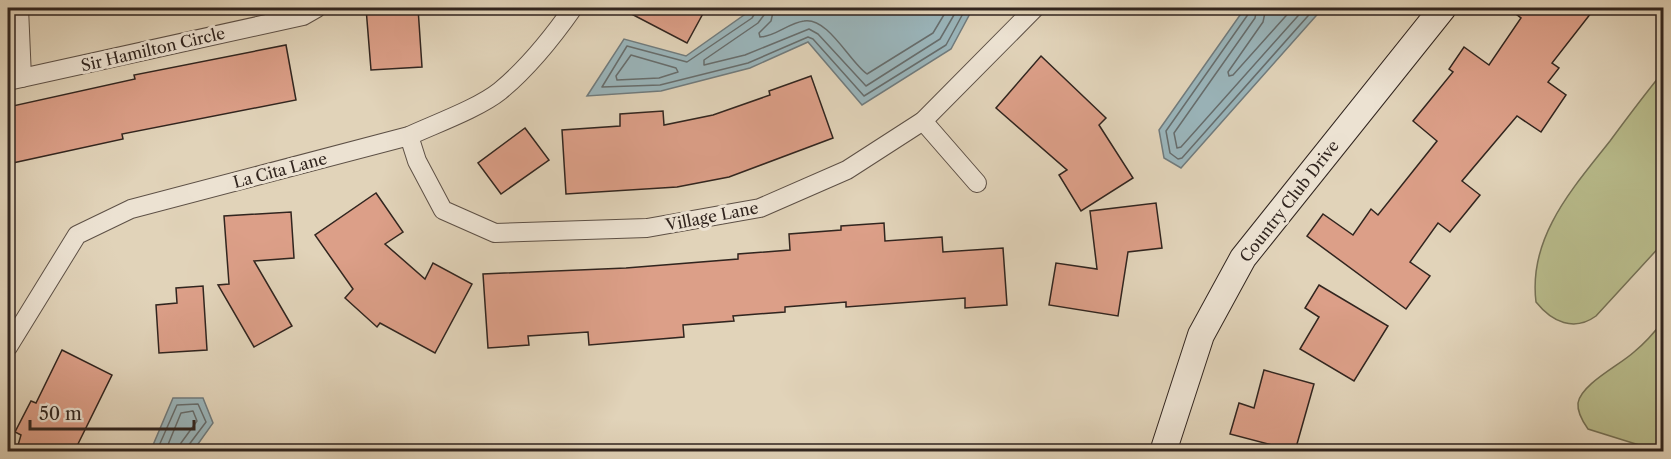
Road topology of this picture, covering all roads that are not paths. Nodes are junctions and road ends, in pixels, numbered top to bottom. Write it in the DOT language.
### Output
graph roads {
  1 [pos="19,8"];
  2 [pos="317,8"];
  3 [pos="573,8"];
  4 [pos="1035,8"];
  5 [pos="1443,8"];
  6 [pos="15,80"];
  7 [pos="922,121"];
  8 [pos="409,136"];
  9 [pos="977,183"];
  10 [pos="8,347"];
  11 [pos="1163,452"];
  1 -- 6 [label="street, Sir Hamilton Circle"];
  2 -- 6 [label="street, Sir Hamilton Circle"];
  3 -- 8 [label="street, La Cita Lane"];
  4 -- 7 [label="street, Village Lane"];
  5 -- 11 [label="street, Country Club Drive"];
  7 -- 8 [label="street, Village Lane"];
  7 -- 9 [label="street"];
  8 -- 10 [label="street, La Cita Lane"];
}
